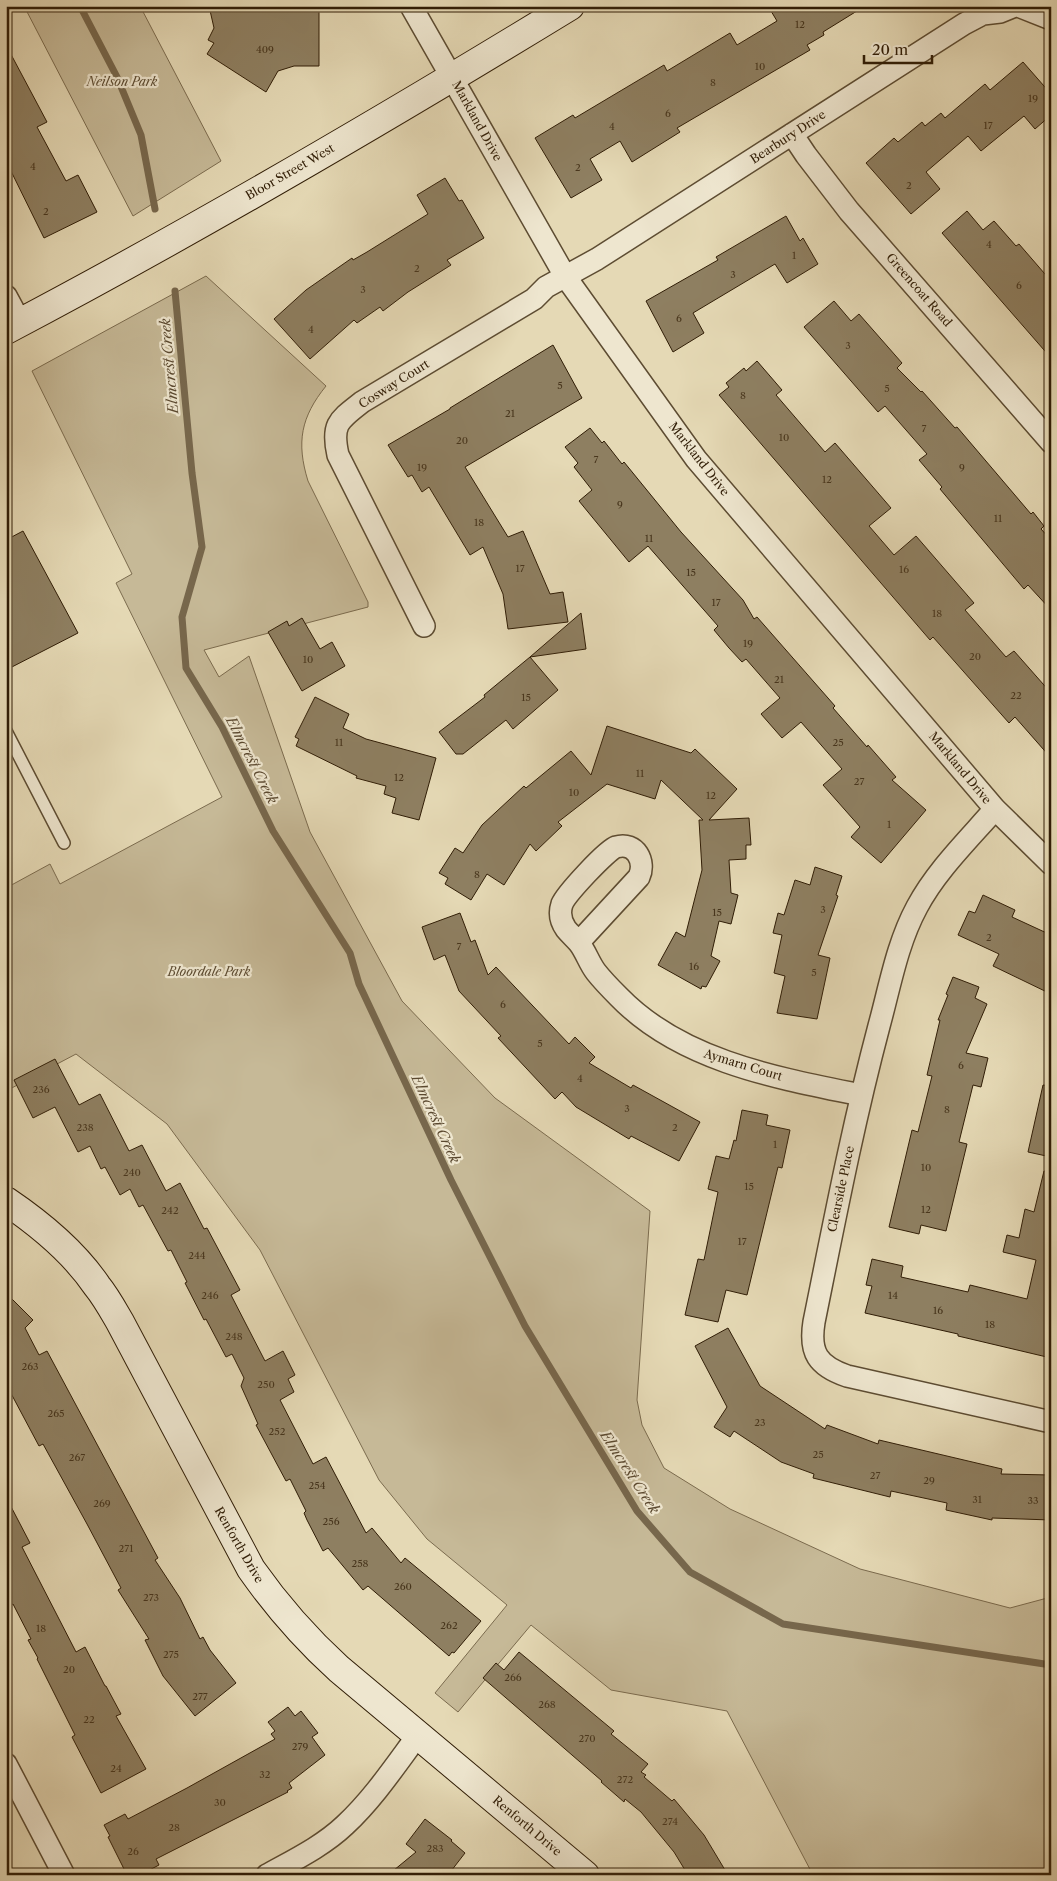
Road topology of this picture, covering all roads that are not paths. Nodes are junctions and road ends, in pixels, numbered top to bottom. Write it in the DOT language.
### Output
graph roads {
  1 [pos="411,6"];
  2 [pos="570,6"];
  3 [pos="1016,6"];
  4 [pos="1051,19"];
  5 [pos="452,78"];
  6 [pos="792,134"];
  7 [pos="565,276"];
  8 [pos="6,296"];
  9 [pos="13,326"];
  10 [pos="1051,442"];
  11 [pos="424,626"];
  12 [pos="6,731"];
  13 [pos="995,809"];
  14 [pos="64,843"];
  15 [pos="1051,864"];
  16 [pos="578,942"];
  17 [pos="861,1095"];
  18 [pos="6,1201"];
  19 [pos="1051,1422"];
  20 [pos="418,1735"];
  21 [pos="6,1764"];
  22 [pos="64,1875"];
  23 [pos="267,1875"];
  24 [pos="585,1875"];
  1 -- 5 [label="street, Markland Drive"];
  2 -- 5 [label="street, Bloor Street West"];
  3 -- 4 [label="street, Bearbury Drive"];
  3 -- 6 [label="street, Bearbury Drive"];
  5 -- 7 [label="street, Markland Drive"];
  5 -- 9 [label="street, Bloor Street West"];
  6 -- 7 [label="street, Bearbury Drive"];
  6 -- 10 [label="street, Greencoat Road"];
  7 -- 11 [label="street, Cosway Court"];
  7 -- 13 [label="street, Markland Drive"];
  8 -- 9 [label="street"];
  12 -- 14 [label="lane"];
  13 -- 15 [label="street, Markland Drive"];
  13 -- 17 [label="street, Clearside Place"];
  16 -- 17 [label="street, Aymarn Court"];
  17 -- 19 [label="street, Clearside Place"];
  18 -- 20 [label="street, Renforth Drive"];
  20 -- 23 [label="street"];
  20 -- 24 [label="street, Renforth Drive"];
  21 -- 22 [label="street"];
}
